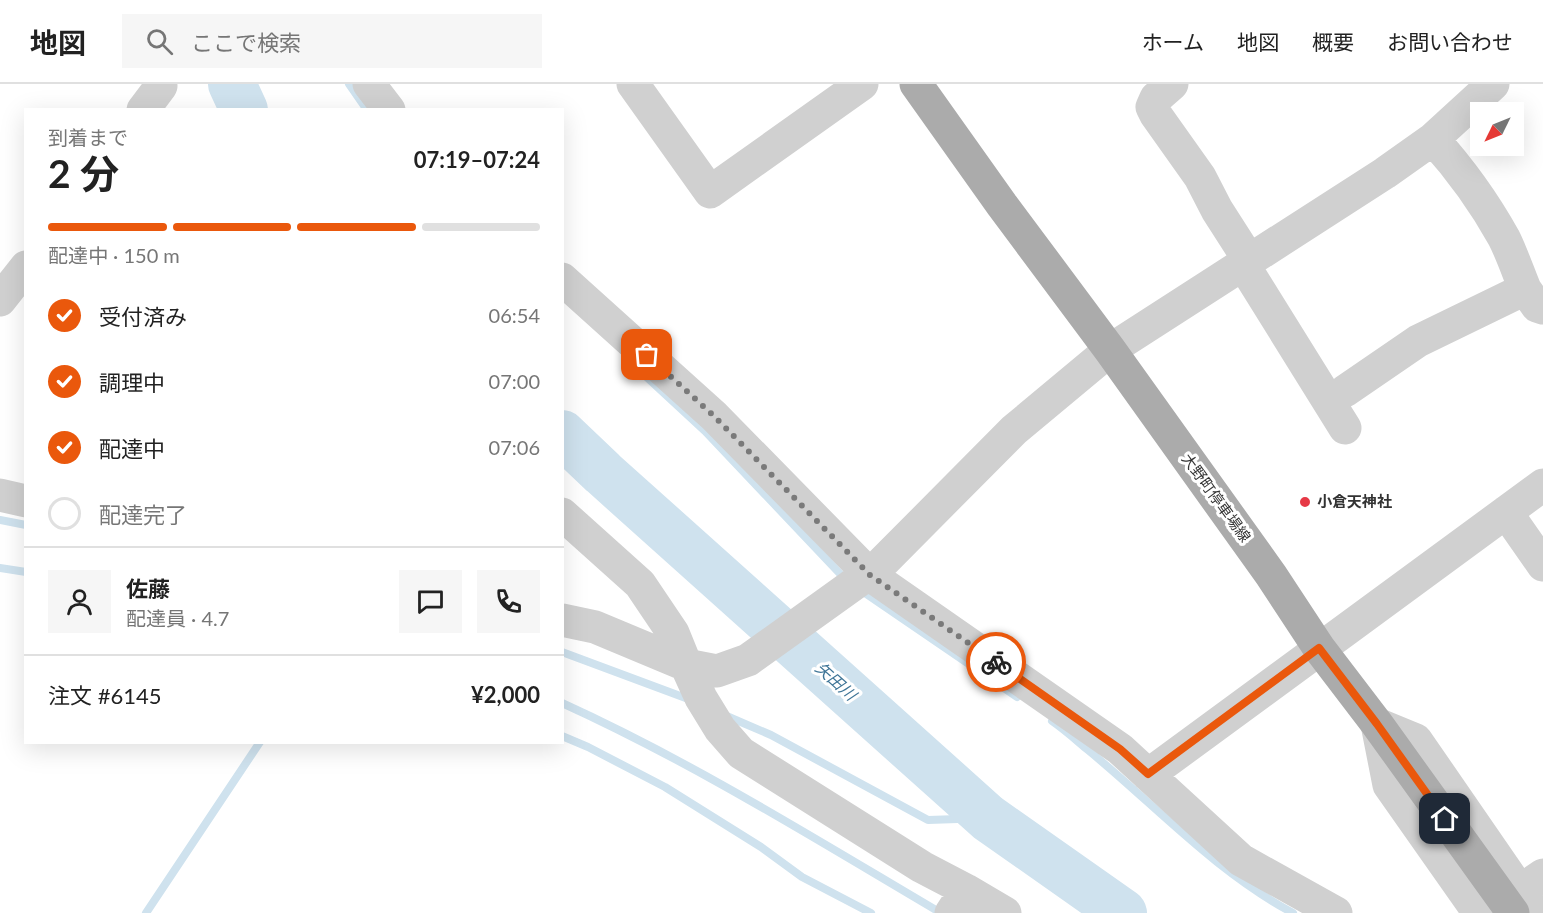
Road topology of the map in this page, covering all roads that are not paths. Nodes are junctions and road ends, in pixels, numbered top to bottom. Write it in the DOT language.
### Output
graph roads {
  1 [pos="369,84"];
  2 [pos="633,84"];
  3 [pos="862,84"];
  4 [pos="916,84"];
  5 [pos="1493,84"];
  6 [pos="1164,91"];
  7 [pos="387,108"];
  8 [pos="1433,139"];
  9 [pos="1246,262"];
  10 [pos="24,270"];
  11 [pos="564,281"];
  12 [pos="1534,298"];
  13 [pos="0,300"];
  14 [pos="1110,350"];
  15 [pos="1345,391"];
  16 [pos="1345,428"];
  17 [pos="1543,485"];
  18 [pos="0,495"];
  19 [pos="24,501"];
  20 [pos="1506,512"];
  21 [pos="564,516"];
  22 [pos="1543,565"];
  23 [pos="866,577"];
  24 [pos="564,620"];
  25 [pos="1319,648"];
  26 [pos="686,665"];
  27 [pos="1377,724"];
  28 [pos="1148,774"];
  29 [pos="1529,898"];
  30 [pos="958,902"];
  31 [pos="1005,913"];
  32 [pos="1336,913"];
  33 [pos="1479,913"];
  1 -- 7 [label="street"];
  2 -- 3 [label="street"];
  4 -- 14 [label="main road, 大野町停車場線"];
  5 -- 8 [label="street"];
  6 -- 9 [label="street"];
  8 -- 9 [label="street"];
  8 -- 12 [label="street"];
  9 -- 14 [label="street"];
  9 -- 16 [label="street"];
  10 -- 13 [label="street"];
  11 -- 23 [label="street"];
  12 -- 15 [label="street"];
  14 -- 23 [label="street"];
  14 -- 25 [label="main road, 大野町停車場線"];
  17 -- 20 [label="street"];
  18 -- 19 [label="street"];
  20 -- 22 [label="street"];
  20 -- 25 [label="street"];
  21 -- 26 [label="street"];
  23 -- 26 [label="street"];
  23 -- 28 [label="street"];
  24 -- 26 [label="street"];
  25 -- 27 [label="main road, 大野町停車場線"];
  25 -- 28 [label="street"];
  26 -- 30 [label="street"];
  27 -- 29 [label="main road, 大野町停車場線"];
  27 -- 33 [label="street"];
  28 -- 32 [label="street"];
  30 -- 31 [label="street"];
}
